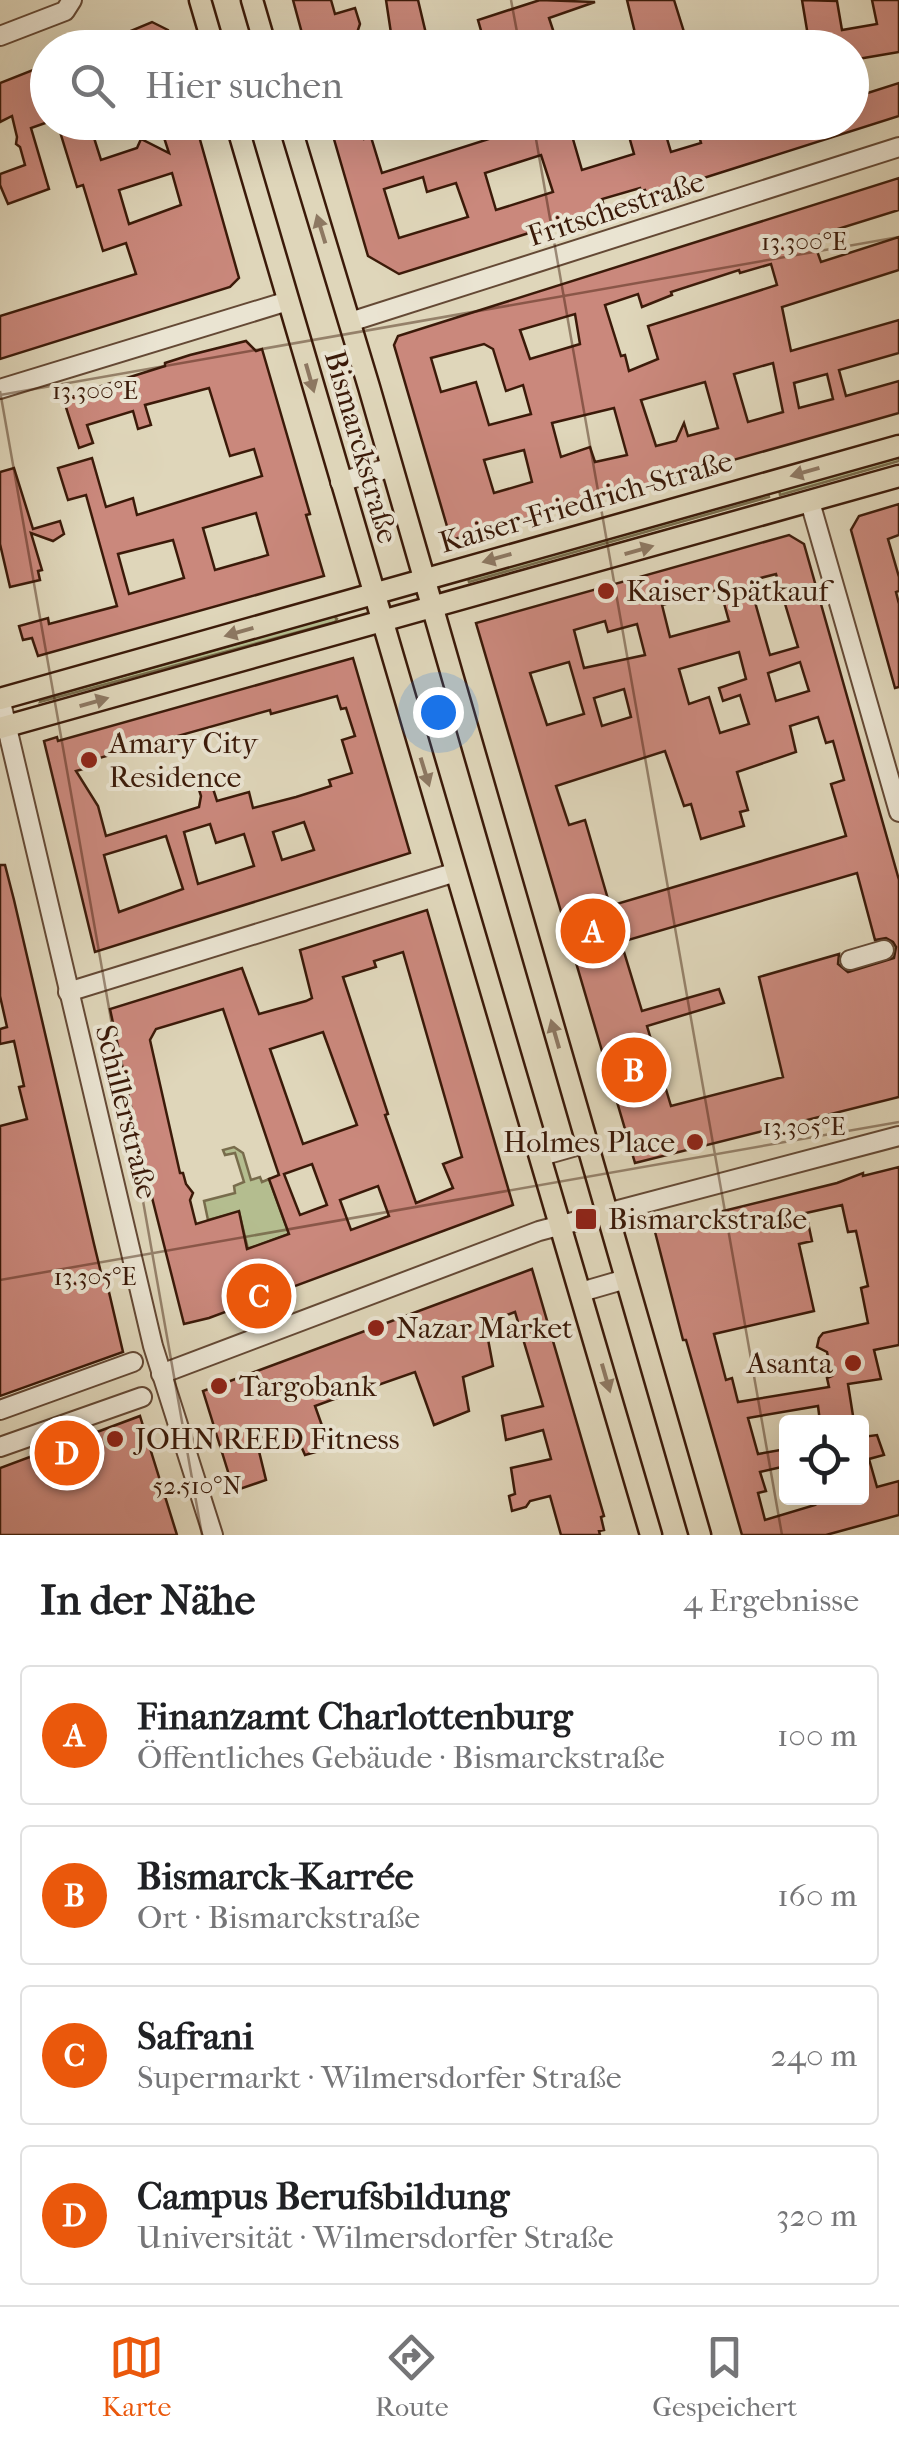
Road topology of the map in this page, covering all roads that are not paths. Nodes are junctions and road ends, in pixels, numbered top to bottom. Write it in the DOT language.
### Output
graph roads {
  1 [pos="72,0"];
  2 [pos="200,0"];
  3 [pos="252,0"];
  4 [pos="209,30"];
  5 [pos="261,30"];
  6 [pos="0,36"];
  7 [pos="241,140"];
  8 [pos="294,140"];
  9 [pos="899,147"];
  10 [pos="288,302"];
  11 [pos="350,322"];
  12 [pos="0,389"];
  13 [pos="899,446"];
  14 [pos="392,467"];
  15 [pos="899,476"];
  16 [pos="340,482"];
  17 [pos="810,502"];
  18 [pos="424,579"];
  19 [pos="372,594"];
  20 [pos="432,608"];
  21 [pos="380,622"];
  22 [pos="0,699"];
  23 [pos="3,727"];
  24 [pos="895,786"];
  25 [pos="899,812"];
  26 [pos="456,872"];
  27 [pos="884,950"];
  28 [pos="850,960"];
  29 [pos="68,992"];
  30 [pos="899,1136"];
  31 [pos="587,1142"];
  32 [pos="541,1156"];
  33 [pos="607,1212"];
  34 [pos="562,1224"];
  35 [pos="626,1279"];
  36 [pos="582,1292"];
  37 [pos="133,1362"];
  38 [pos="84,1373"];
  39 [pos="161,1374"];
  40 [pos="142,1397"];
  41 [pos="0,1410"];
  42 [pos="96,1413"];
  43 [pos="0,1447"];
  44 [pos="213,1535"];
  45 [pos="651,1535"];
  46 [pos="700,1535"];
  1 -- 6 [label="street"];
  2 -- 4 [label="main road"];
  3 -- 5 [label="main road"];
  7 -- 10 [label="main road, Bismarckstraße"];
  11 -- 8 [label="main road, Bismarckstraße, one-way"];
  9 -- 11 [label="street, Fritschestraße"];
  10 -- 12 [label="street"];
  10 -- 16 [label="main road, Bismarckstraße, one-way"];
  11 -- 14 [label="main road, Bismarckstraße"];
  13 -- 18 [label="main road, Kaiser-Friedrich-Straße, one-way"];
  14 -- 16 [label="street"];
  14 -- 18 [label="main road, Bismarckstraße"];
  15 -- 17 [label="main road, Kaiser-Friedrich-Straße"];
  16 -- 19 [label="main road, Bismarckstraße"];
  20 -- 17 [label="main road, Kaiser-Friedrich-Straße, one-way"];
  17 -- 24 [label="street"];
  18 -- 19 [label="main road, Kaiser-Friedrich-Straße"];
  18 -- 20 [label="main road, Bismarckstraße"];
  19 -- 21 [label="main road, Bismarckstraße"];
  19 -- 22 [label="main road, Kaiser-Friedrich-Straße, one-way"];
  20 -- 21 [label="main road, Kaiser-Friedrich-Straße"];
  31 -- 20 [label="main road, Bismarckstraße, one-way"];
  23 -- 21 [label="main road, Kaiser-Friedrich-Straße, one-way"];
  21 -- 26 [label="main road, Bismarckstraße, one-way"];
  22 -- 23 [label="street, Schillerstraße"];
  23 -- 29 [label="street, Schillerstraße"];
  24 -- 25 [label="street"];
  26 -- 29 [label="street"];
  26 -- 32 [label="main road, Bismarckstraße"];
  27 -- 28 [label="street"];
  29 -- 39 [label="street, Schillerstraße"];
  30 -- 33 [label="street"];
  31 -- 32 [label="street"];
  31 -- 33 [label="main road, Bismarckstraße"];
  32 -- 34 [label="main road, Bismarckstraße"];
  33 -- 34 [label="street"];
  33 -- 35 [label="main road, Bismarckstraße"];
  34 -- 36 [label="main road, Bismarckstraße"];
  34 -- 39 [label="street"];
  35 -- 36 [label="street"];
  35 -- 46 [label="main road, Bismarckstraße"];
  36 -- 45 [label="main road, Bismarckstraße, one-way"];
  37 -- 38 [label="street"];
  38 -- 41 [label="street"];
  38 -- 42 [label="street"];
  39 -- 44 [label="street, Schillerstraße"];
  40 -- 42 [label="street"];
  42 -- 43 [label="street"];
}
